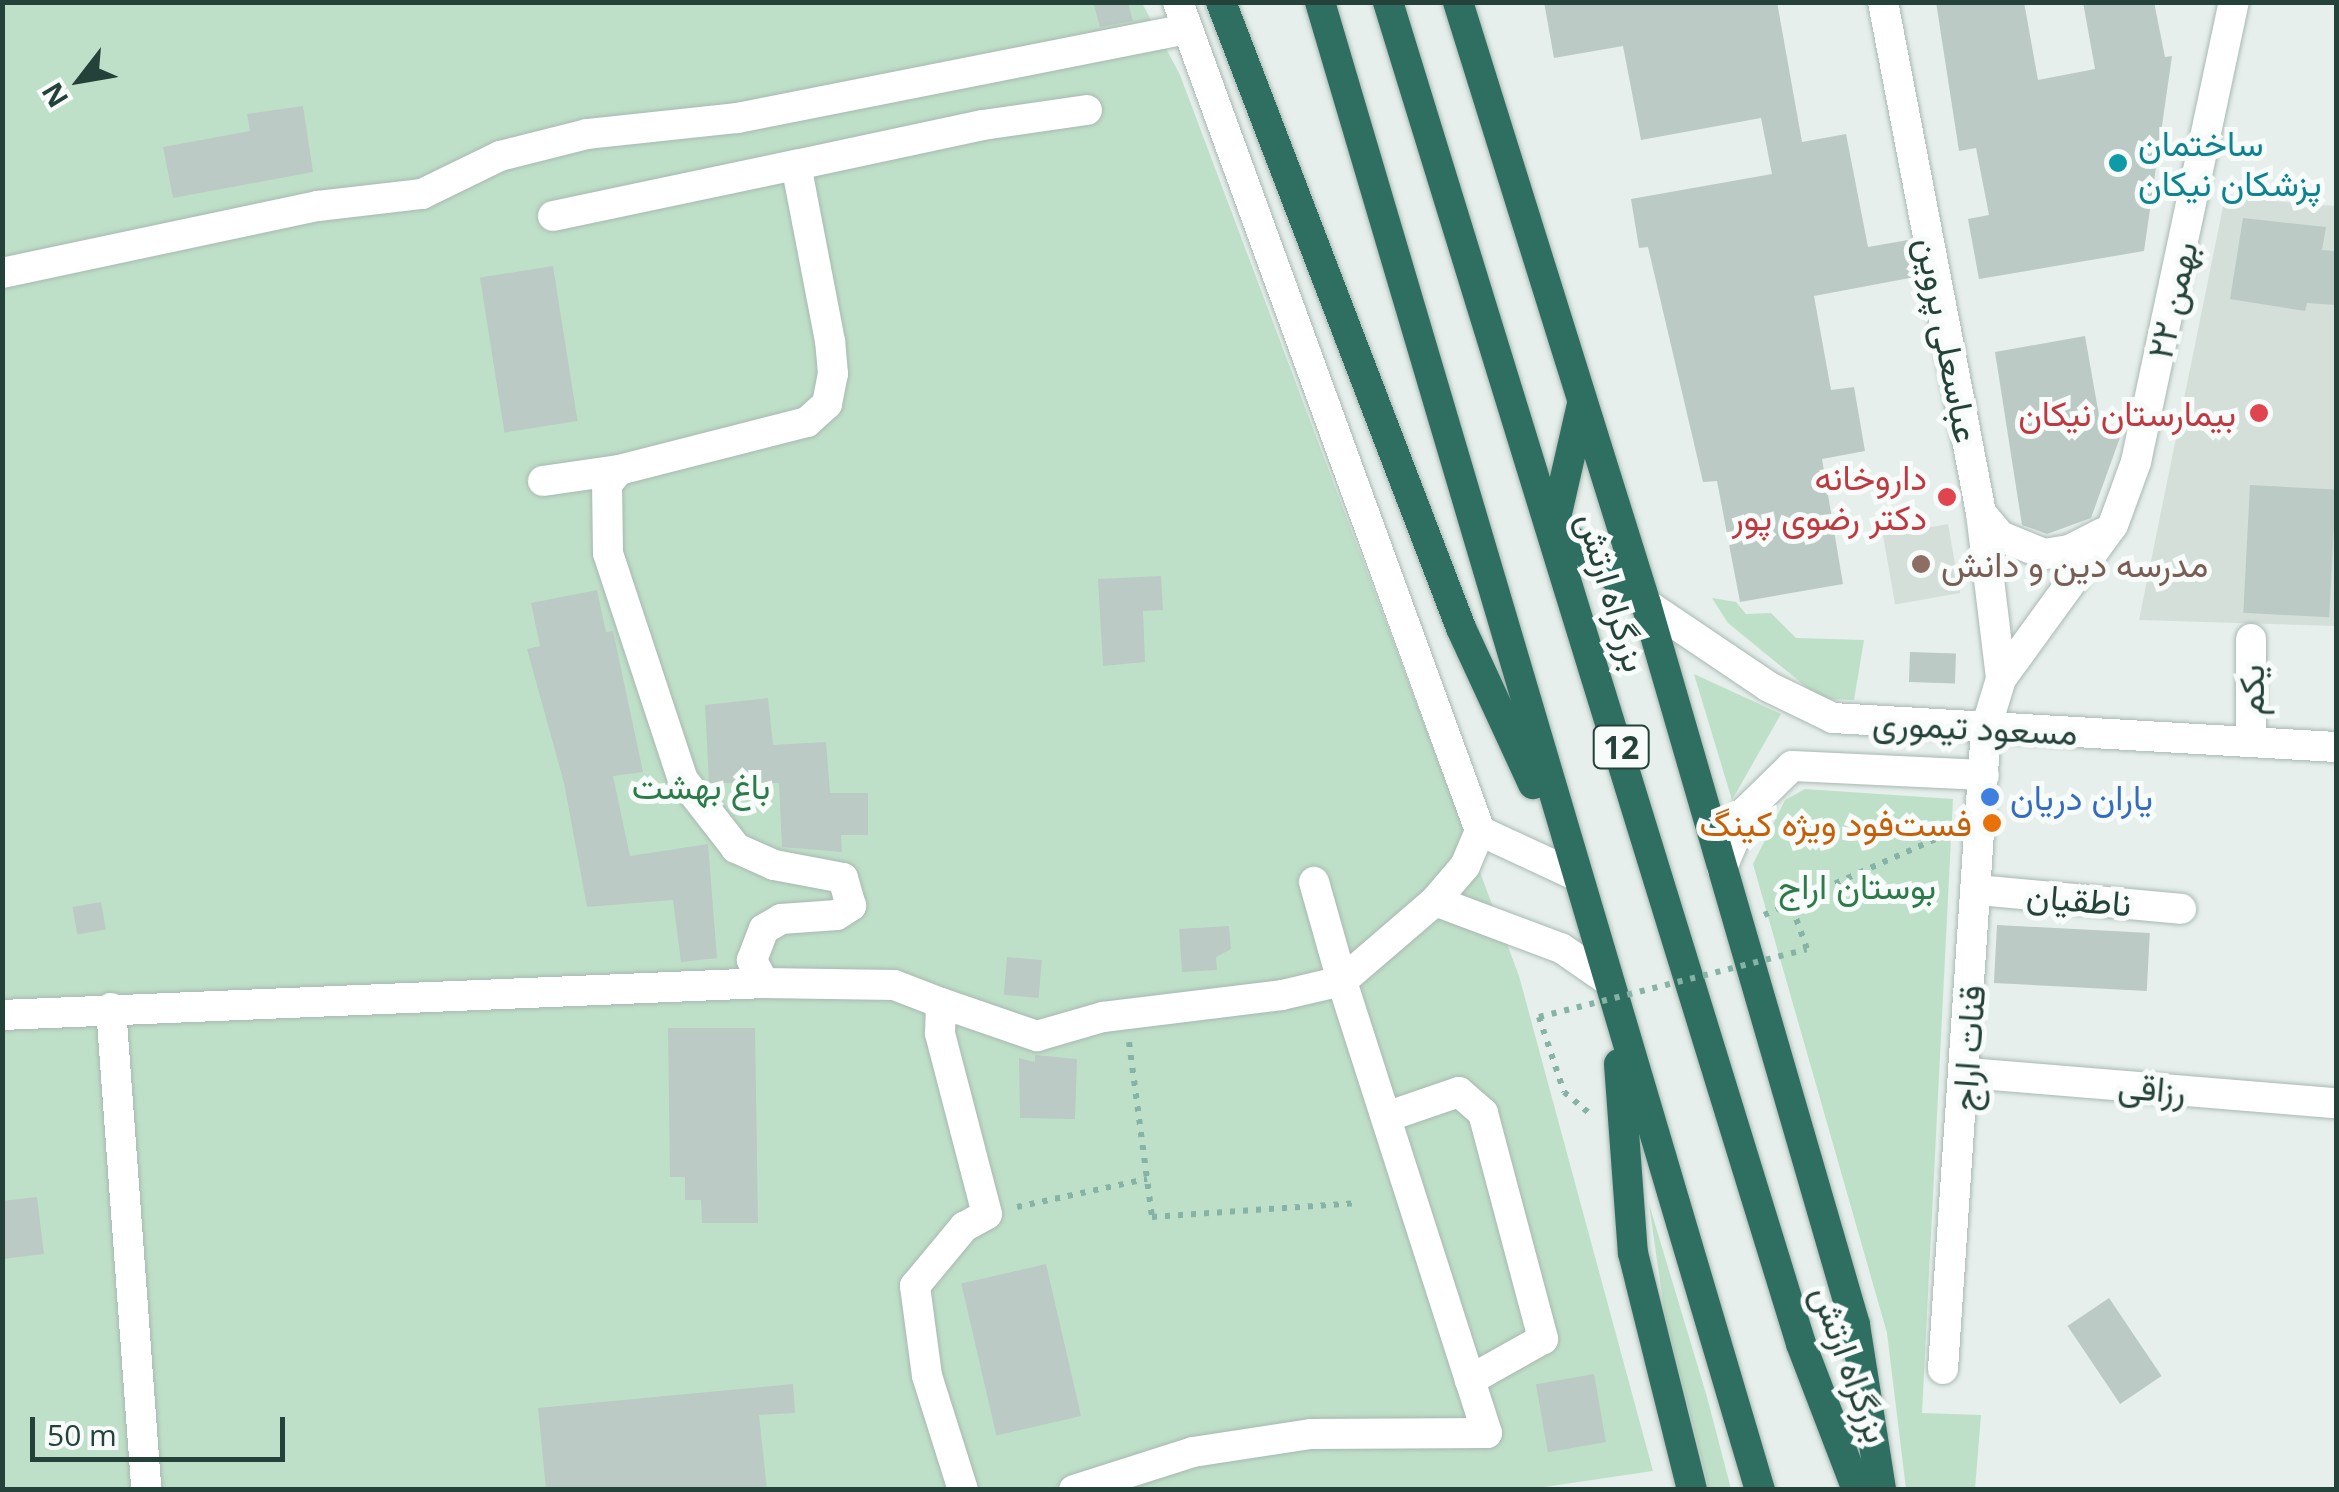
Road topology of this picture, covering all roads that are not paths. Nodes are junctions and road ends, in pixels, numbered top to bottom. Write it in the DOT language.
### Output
graph roads {
  1 [pos="1220,2"];
  2 [pos="1320,2"];
  3 [pos="1388,2"];
  4 [pos="1458,2"];
  5 [pos="1883,2"];
  6 [pos="2234,2"];
  7 [pos="1183,16"];
  8 [pos="1088,110"];
  9 [pos="796,165"];
  10 [pos="553,216"];
  11 [pos="2,273"];
  12 [pos="1583,401"];
  13 [pos="618,470"];
  14 [pos="543,481"];
  15 [pos="1981,513"];
  16 [pos="2113,525"];
  17 [pos="1554,526"];
  18 [pos="1646,604"];
  19 [pos="2250,639"];
  20 [pos="2001,679"];
  21 [pos="1986,728"];
  22 [pos="2251,742"];
  23 [pos="2336,746"];
  24 [pos="1984,775"];
  25 [pos="1480,831"];
  26 [pos="1722,868"];
  27 [pos="1575,875"];
  28 [pos="1314,882"];
  29 [pos="1978,890"];
  30 [pos="1435,900"];
  31 [pos="2181,909"];
  32 [pos="1606,979"];
  33 [pos="1342,981"];
  34 [pos="764,983"];
  35 [pos="941,1003"];
  36 [pos="110,1008"];
  37 [pos="2,1016"];
  38 [pos="1616,1016"];
  39 [pos="1968,1074"];
  40 [pos="2336,1103"];
  41 [pos="1386,1117"];
  42 [pos="1944,1369"];
  43 [pos="1470,1380"];
  44 [pos="1690,1489"];
  45 [pos="146,1490"];
  46 [pos="962,1490"];
  47 [pos="1074,1490"];
  48 [pos="1760,1490"];
  49 [pos="1857,1490"];
  50 [pos="1881,1490"];
  1 -- 27 [label="highway"];
  2 -- 27 [label="highway, 12"];
  3 -- 17 [label="highway, بزرگراه ارتش / 12"];
  4 -- 12 [label="highway"];
  5 -- 15 [label="street, عباسعلی پروین"];
  6 -- 16 [label="street, ۲۲ بهمن"];
  7 -- 11 [label="street"];
  7 -- 25 [label="street"];
  8 -- 9 [label="street"];
  9 -- 10 [label="street"];
  9 -- 13 [label="street"];
  12 -- 17 [label="highway"];
  12 -- 18 [label="highway"];
  13 -- 14 [label="street"];
  13 -- 34 [label="street"];
  15 -- 16 [label="street"];
  15 -- 20 [label="street, عباسعلی پروین"];
  16 -- 20 [label="street, ۲۲ بهمن"];
  17 -- 18 [label="highway"];
  17 -- 49 [label="highway, بزرگراه ارتش / 12"];
  18 -- 21 [label="street, مسعود تیموری"];
  18 -- 26 [label="highway"];
  19 -- 22 [label="street, یکم"];
  20 -- 21 [label="street, قنات اراج"];
  21 -- 22 [label="street, مسعود تیموری"];
  21 -- 24 [label="street, قنات اراج"];
  22 -- 23 [label="street, مسعود تیموری"];
  24 -- 26 [label="street, مسعود تیموری"];
  24 -- 29 [label="street, قنات اراج"];
  25 -- 27 [label="street"];
  25 -- 30 [label="street"];
  26 -- 50 [label="highway"];
  27 -- 32 [label="highway, 12"];
  28 -- 33 [label="street"];
  29 -- 31 [label="street, ناطقیان"];
  29 -- 39 [label="street, قنات اراج"];
  30 -- 32 [label="street"];
  30 -- 33 [label="street"];
  32 -- 38 [label="highway, 12"];
  33 -- 35 [label="street"];
  33 -- 41 [label="street"];
  34 -- 35 [label="street"];
  34 -- 36 [label="street"];
  35 -- 46 [label="street"];
  36 -- 37 [label="street"];
  36 -- 45 [label="street"];
  38 -- 44 [label="highway"];
  38 -- 48 [label="highway, 12"];
  39 -- 40 [label="street, رزاقی"];
  39 -- 42 [label="street, قنات اراج"];
  41 -- 43 [label="street"];
  41 -- 43 [label="street"];
  43 -- 47 [label="street"];
}
